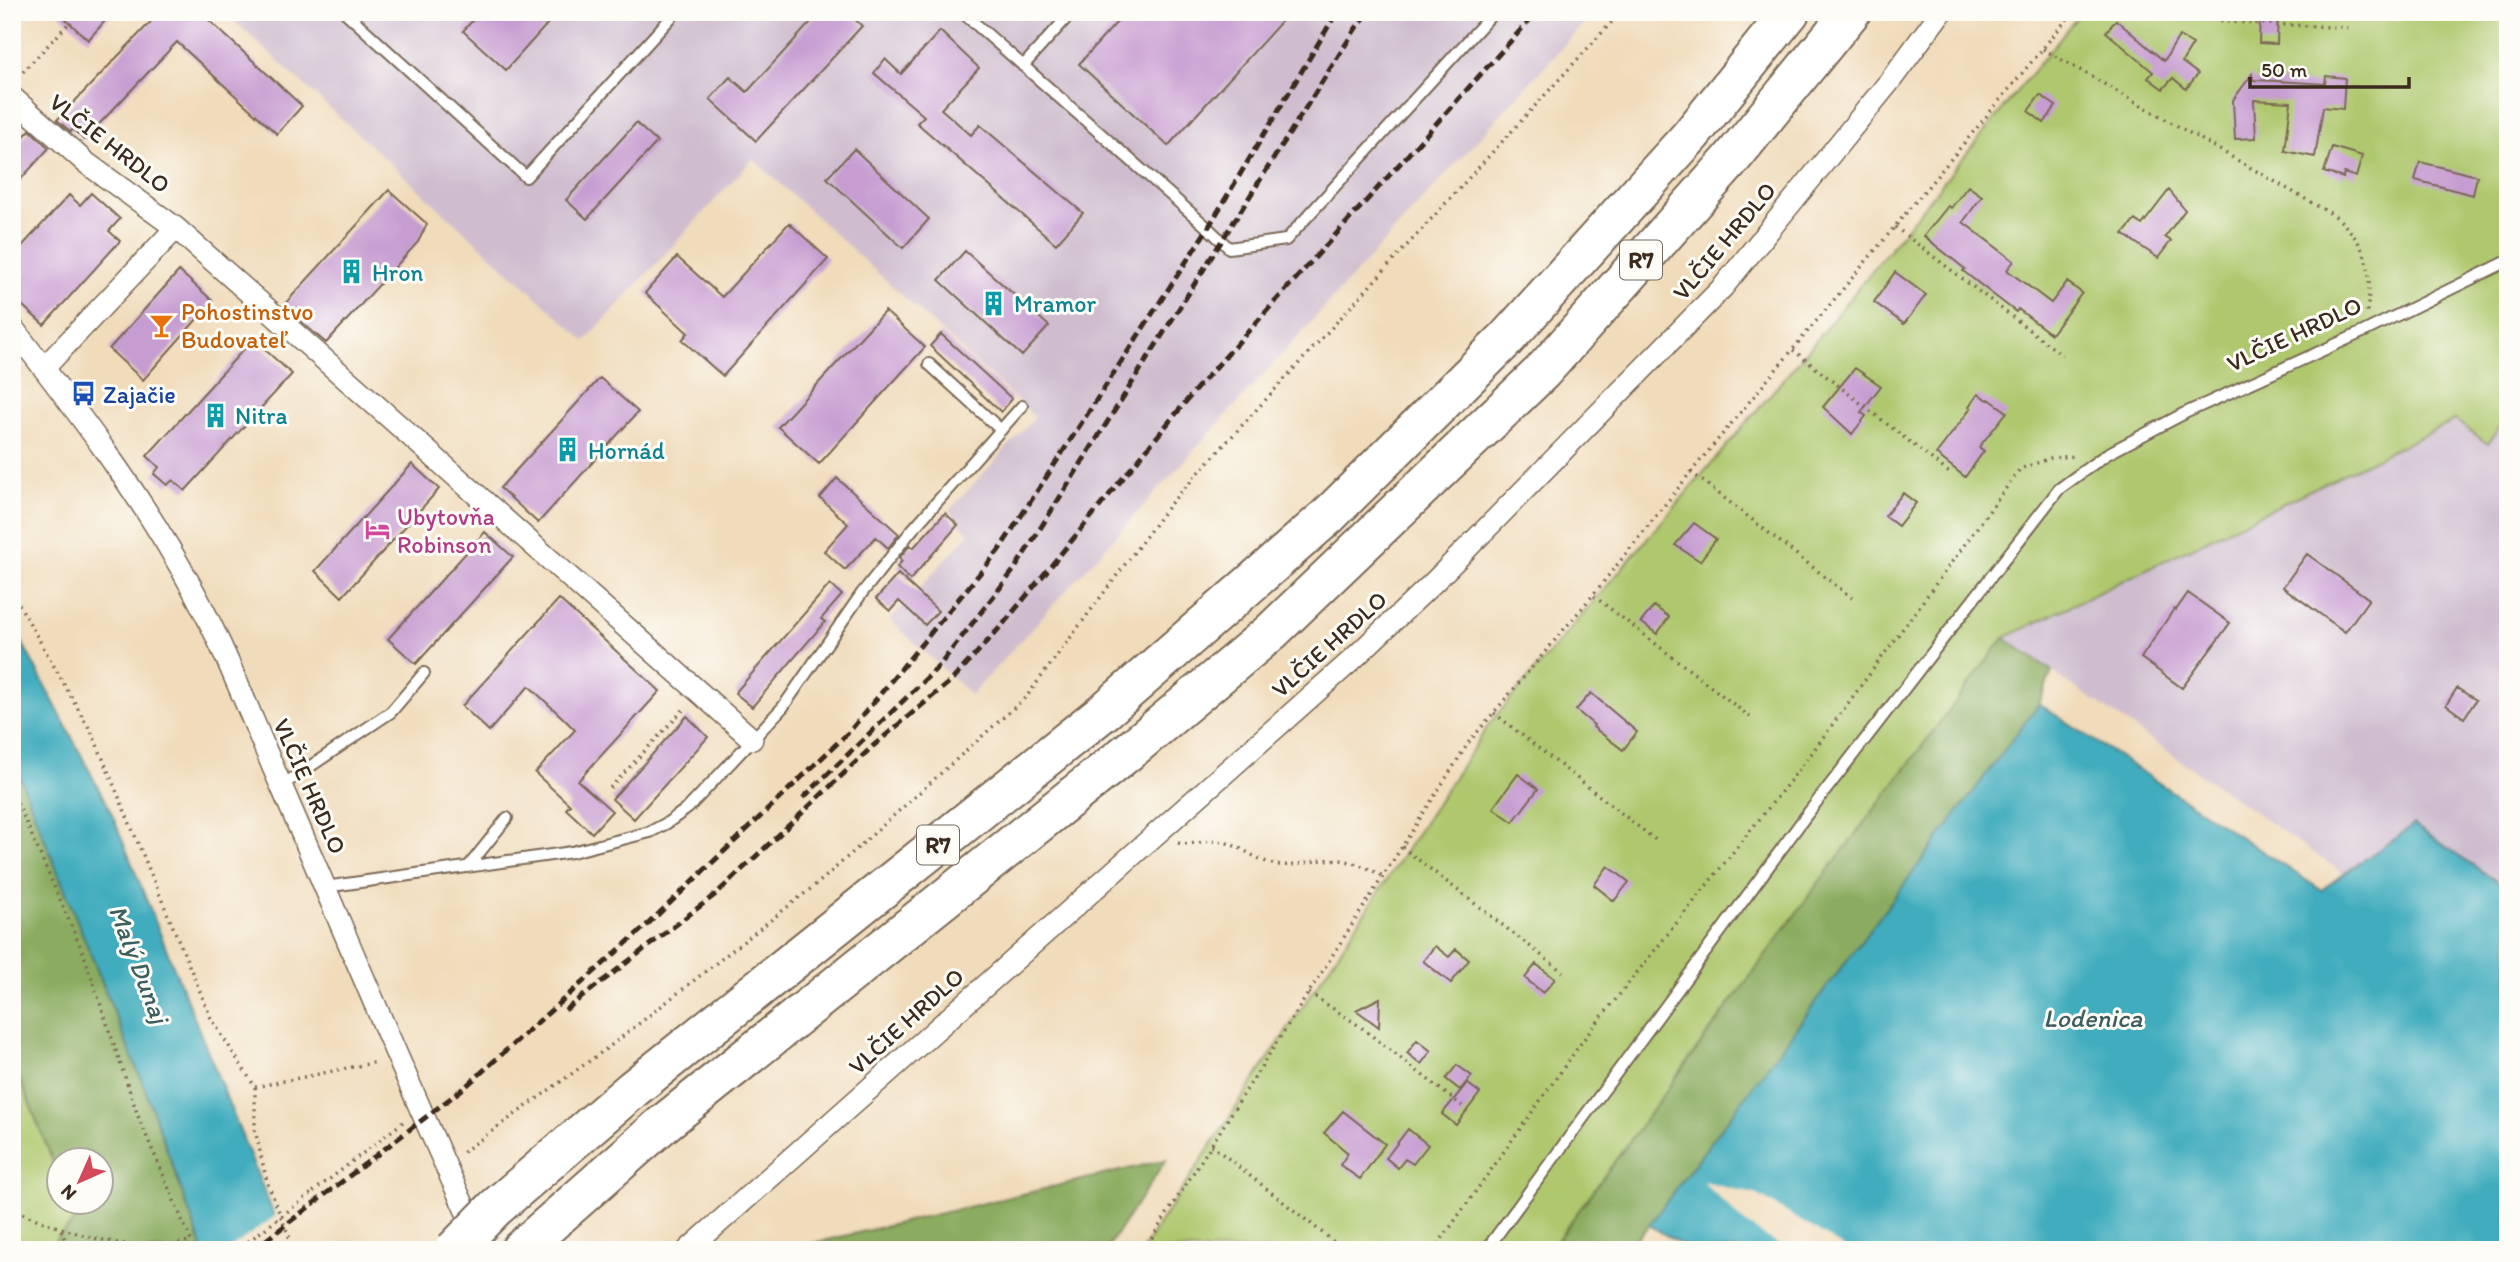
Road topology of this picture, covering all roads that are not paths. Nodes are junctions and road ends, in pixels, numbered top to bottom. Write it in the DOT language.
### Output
graph roads {
  1 [pos="345,12"];
  2 [pos="676,12"];
  3 [pos="962,12"];
  4 [pos="1072,12"];
  5 [pos="1494,12"];
  6 [pos="1790,12"];
  7 [pos="1851,12"];
  8 [pos="1941,12"];
  9 [pos="1023,66"];
  10 [pos="12,97"];
  11 [pos="176,228"];
  12 [pos="2508,261"];
  13 [pos="12,327"];
  14 [pos="929,364"];
  15 [pos="44,368"];
  16 [pos="1023,406"];
  17 [pos="1001,430"];
  18 [pos="424,673"];
  19 [pos="752,739"];
  20 [pos="281,786"];
  21 [pos="508,818"];
  22 [pos="468,867"];
  23 [pos="325,887"];
  24 [pos="454,1250"];
  25 [pos="484,1250"];
  26 [pos="520,1250"];
  27 [pos="688,1250"];
  28 [pos="1486,1250"];
  1 -- 2 [label="lane"];
  3 -- 9 [label="lane"];
  4 -- 9 [label="lane"];
  5 -- 9 [label="lane"];
  6 -- 24 [label="highway, R7, bridge"];
  7 -- 26 [label="highway, R7"];
  8 -- 27 [label="street, VLČIE HRDLO"];
  10 -- 11 [label="street, VLČIE HRDLO"];
  11 -- 15 [label="street, VLČIE HRDLO"];
  11 -- 19 [label="street, VLČIE HRDLO"];
  12 -- 28 [label="lane, VLČIE HRDLO"];
  13 -- 15 [label="street, VLČIE HRDLO"];
  14 -- 17 [label="lane"];
  15 -- 20 [label="street, VLČIE HRDLO"];
  16 -- 17 [label="lane"];
  17 -- 19 [label="lane"];
  18 -- 20 [label="lane"];
  19 -- 22 [label="lane"];
  20 -- 23 [label="street, VLČIE HRDLO"];
  21 -- 22 [label="lane"];
  22 -- 23 [label="lane"];
  23 -- 25 [label="street, VLČIE HRDLO"];
}
